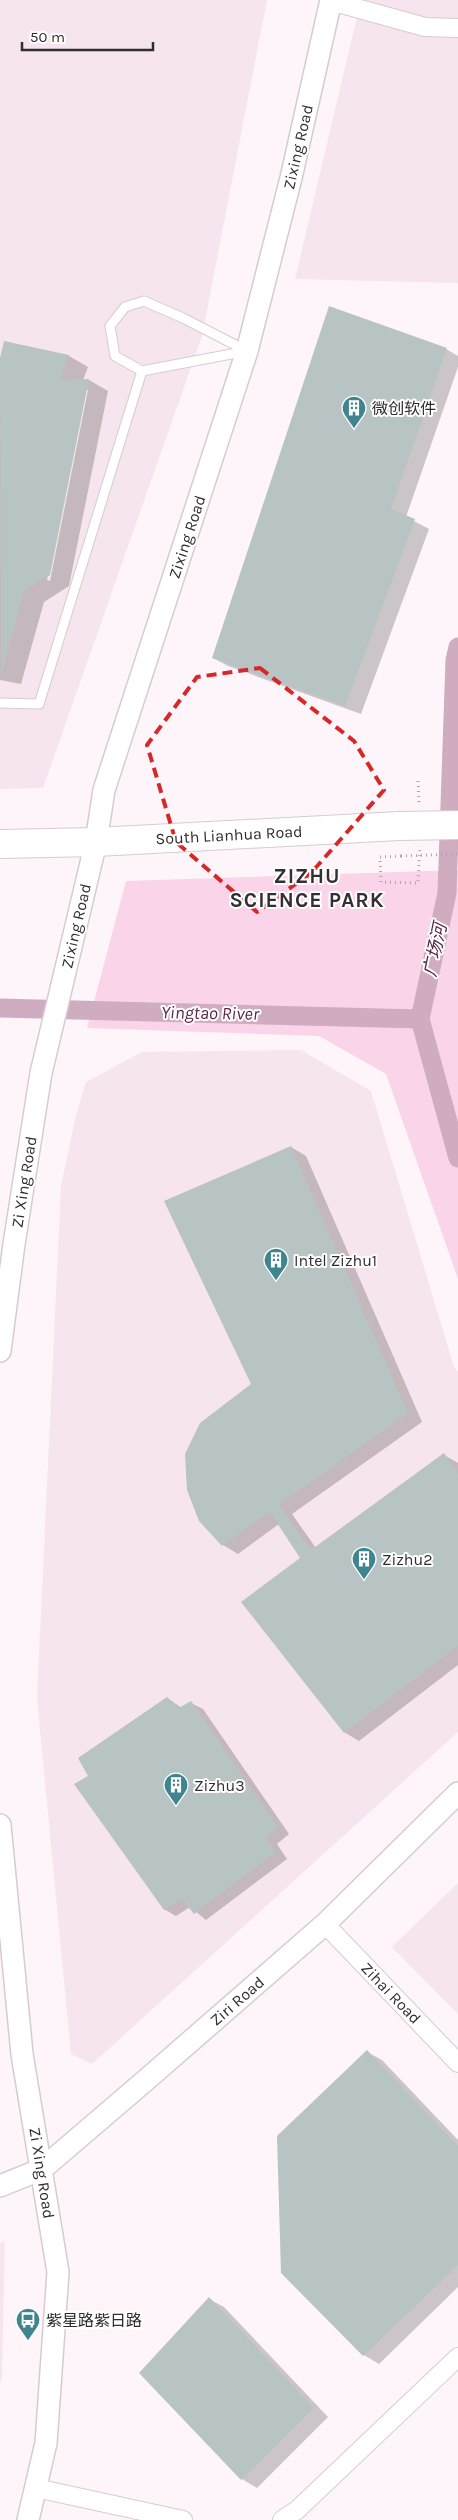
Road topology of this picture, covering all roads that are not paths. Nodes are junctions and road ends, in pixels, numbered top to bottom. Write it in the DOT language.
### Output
graph roads {
  1 [pos="331,0"];
  2 [pos="458,28"];
  3 [pos="247,352"];
  4 [pos="142,371"];
  5 [pos="0,703"];
  6 [pos="458,825"];
  7 [pos="96,842"];
  8 [pos="0,844"];
  9 [pos="41,1073"];
  10 [pos="0,1351"];
  11 [pos="458,1793"];
  12 [pos="0,1825"];
  13 [pos="325,1924"];
  14 [pos="458,2063"];
  15 [pos="42,2168"];
  16 [pos="0,2186"];
  17 [pos="458,2357"];
  18 [pos="36,2488"];
  19 [pos="28,2520"];
  20 [pos="183,2520"];
  21 [pos="282,2520"];
  1 -- 2 [label="street"];
  1 -- 3 [label="street, Zixing Road"];
  3 -- 4 [label="lane"];
  3 -- 4 [label="lane"];
  3 -- 7 [label="street, Zixing Road"];
  4 -- 5 [label="lane"];
  6 -- 7 [label="main road, South Lianhua Road, bridge"];
  7 -- 8 [label="main road, South Lianhua Road"];
  7 -- 9 [label="street, Zixing Road"];
  9 -- 10 [label="street, Zi Xing Road"];
  11 -- 13 [label="street, Ziri Road"];
  12 -- 15 [label="street, Zi Xing Road"];
  13 -- 14 [label="street, Zihai Road"];
  13 -- 15 [label="street, Ziri Road"];
  15 -- 16 [label="street, Ziri Road"];
  15 -- 18 [label="street, Zi Xing Road"];
  17 -- 21 [label="street"];
  18 -- 19 [label="street, Zi Xing Road"];
  18 -- 20 [label="street"];
}
